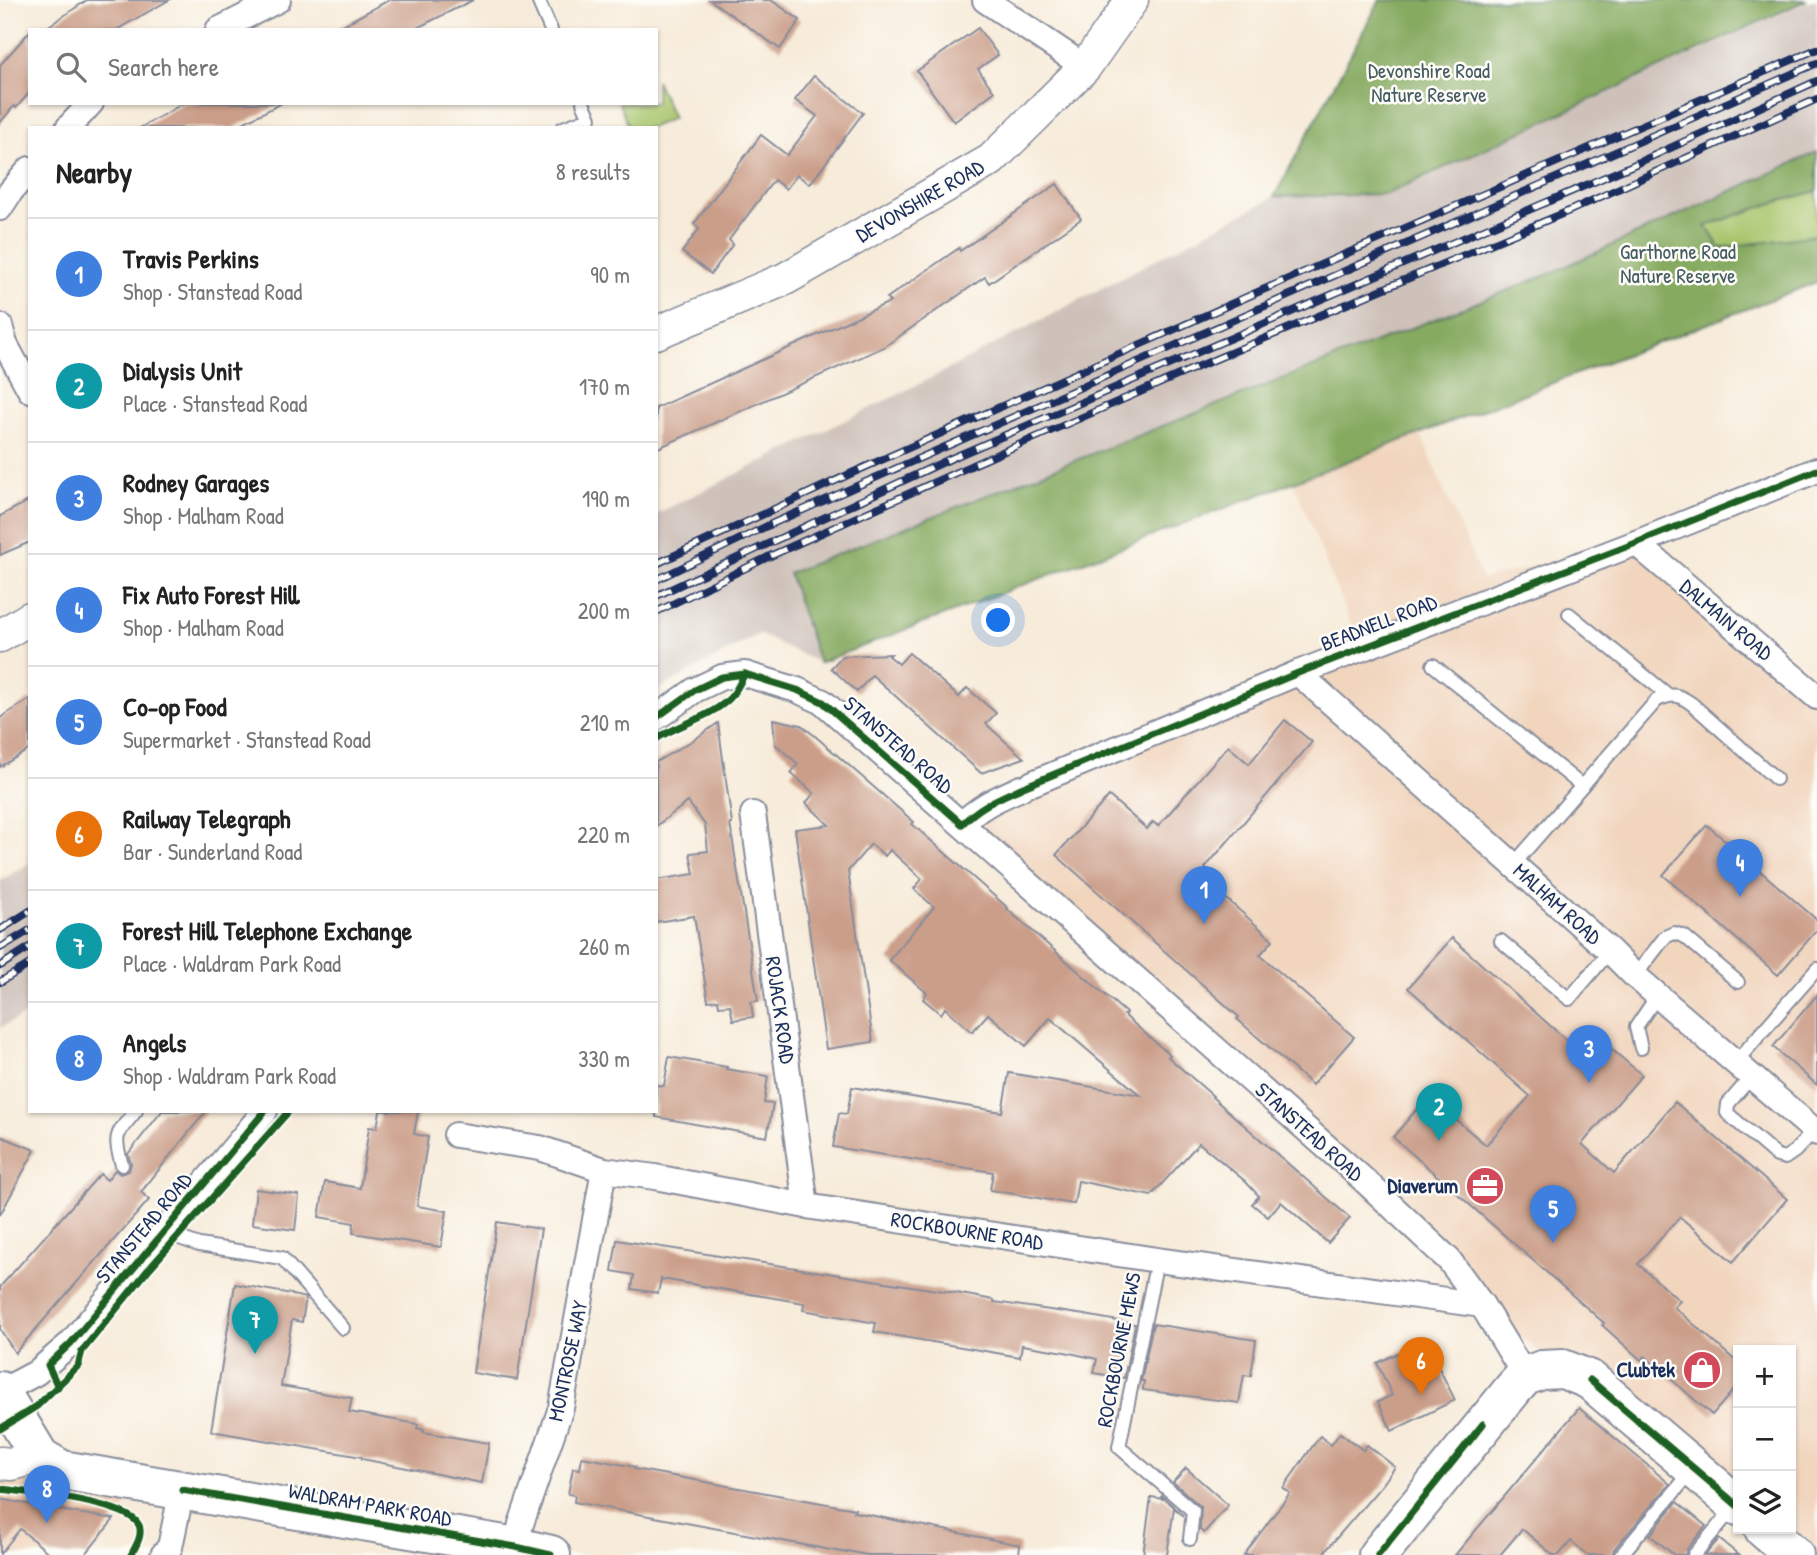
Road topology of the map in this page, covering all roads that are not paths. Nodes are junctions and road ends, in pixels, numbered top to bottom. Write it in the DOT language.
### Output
graph roads {
  1 [pos="278,0"];
  2 [pos="538,0"];
  3 [pos="985,0"];
  4 [pos="1132,0"];
  5 [pos="222,28"];
  6 [pos="550,28"];
  7 [pos="1085,67"];
  8 [pos="89,105"];
  9 [pos="584,105"];
  10 [pos="70,126"];
  11 [pos="568,126"];
  12 [pos="28,171"];
  13 [pos="0,208"];
  14 [pos="658,332"];
  15 [pos="2,338"];
  16 [pos="28,386"];
  17 [pos="1817,470"];
  18 [pos="1636,543"];
  19 [pos="1569,614"];
  20 [pos="28,619"];
  21 [pos="0,636"];
  22 [pos="1433,665"];
  23 [pos="1298,673"];
  24 [pos="1668,695"];
  25 [pos="1817,697"];
  26 [pos="658,717"];
  27 [pos="1776,779"];
  28 [pos="1582,786"];
  29 [pos="753,814"];
  30 [pos="962,824"];
  31 [pos="1513,865"];
  32 [pos="1501,941"];
  33 [pos="1610,951"];
  34 [pos="1817,969"];
  35 [pos="1635,976"];
  36 [pos="1738,982"];
  37 [pos="1657,996"];
  38 [pos="1641,1048"];
  39 [pos="1743,1070"];
  40 [pos="133,1113"];
  41 [pos="263,1113"];
  42 [pos="1816,1132"];
  43 [pos="456,1135"];
  44 [pos="122,1165"];
  45 [pos="604,1170"];
  46 [pos="806,1206"];
  47 [pos="163,1232"];
  48 [pos="1157,1260"];
  49 [pos="1482,1305"];
  50 [pos="343,1328"];
  51 [pos="1525,1376"];
  52 [pos="0,1392"];
  53 [pos="40,1457"];
  54 [pos="0,1463"];
  55 [pos="1695,1468"];
  56 [pos="182,1490"];
  57 [pos="1733,1501"];
  58 [pos="1733,1510"];
  59 [pos="1770,1534"];
  60 [pos="1189,1539"];
  61 [pos="534,1551"];
  62 [pos="163,1555"];
  63 [pos="1377,1555"];
  64 [pos="1621,1555"];
  65 [pos="1694,1555"];
  66 [pos="1794,1555"];
  1 -- 5 [label="street"];
  2 -- 6 [label="lane"];
  3 -- 7 [label="street"];
  4 -- 7 [label="street, DEVONSHIRE ROAD"];
  7 -- 14 [label="street, DEVONSHIRE ROAD"];
  8 -- 10 [label="street"];
  9 -- 11 [label="lane"];
  12 -- 13 [label="street"];
  15 -- 16 [label="street"];
  17 -- 18 [label="street, BEADNELL ROAD"];
  18 -- 23 [label="street, BEADNELL ROAD"];
  18 -- 25 [label="street, DALMAIN ROAD"];
  19 -- 24 [label="lane"];
  20 -- 21 [label="street"];
  22 -- 28 [label="lane"];
  23 -- 30 [label="street, BEADNELL ROAD"];
  23 -- 31 [label="street, MALHAM ROAD"];
  24 -- 27 [label="lane"];
  24 -- 28 [label="lane"];
  26 -- 30 [label="street, STANSTEAD ROAD"];
  28 -- 31 [label="lane"];
  29 -- 46 [label="street, ROJACK ROAD"];
  30 -- 49 [label="street, STANSTEAD ROAD"];
  31 -- 33 [label="street, MALHAM ROAD"];
  32 -- 33 [label="lane"];
  33 -- 35 [label="street, MALHAM ROAD"];
  34 -- 39 [label="lane"];
  35 -- 36 [label="lane"];
  35 -- 37 [label="street, MALHAM ROAD"];
  37 -- 38 [label="lane"];
  37 -- 39 [label="street, MALHAM ROAD"];
  39 -- 42 [label="street, MALHAM ROAD"];
  39 -- 42 [label="lane"];
  40 -- 44 [label="lane"];
  41 -- 47 [label="street, STANSTEAD ROAD"];
  43 -- 45 [label="street, ROCKBOURNE ROAD"];
  45 -- 46 [label="street, ROCKBOURNE ROAD"];
  45 -- 61 [label="street, MONTROSE WAY"];
  46 -- 48 [label="street, ROCKBOURNE ROAD"];
  47 -- 50 [label="lane"];
  47 -- 52 [label="street, STANSTEAD ROAD"];
  48 -- 49 [label="street, ROCKBOURNE ROAD"];
  48 -- 60 [label="lane, ROCKBOURNE MEWS"];
  49 -- 51 [label="street, STANSTEAD ROAD"];
  51 -- 55 [label="highway"];
  51 -- 63 [label="highway"];
  52 -- 53 [label="highway"];
  53 -- 54 [label="street"];
  53 -- 56 [label="highway, WALDRAM PARK ROAD"];
  55 -- 57 [label="highway"];
  55 -- 64 [label="lane"];
  56 -- 61 [label="highway, WALDRAM PARK ROAD"];
  56 -- 62 [label="street"];
  58 -- 65 [label="lane"];
  59 -- 66 [label="highway"];
}
